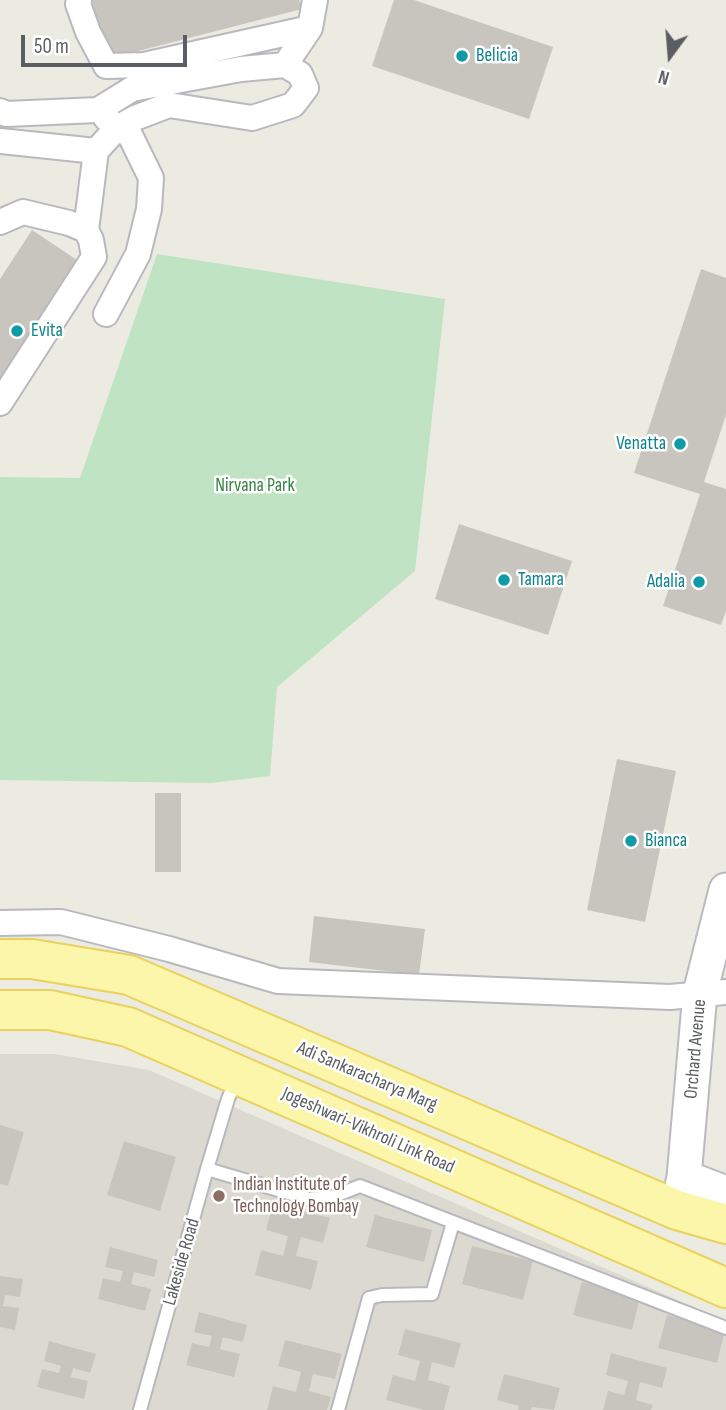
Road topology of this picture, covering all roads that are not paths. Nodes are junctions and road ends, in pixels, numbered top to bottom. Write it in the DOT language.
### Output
graph roads {
  1 [pos="79,0"];
  2 [pos="315,0"];
  3 [pos="310,28"];
  4 [pos="285,65"];
  5 [pos="98,110"];
  6 [pos="0,111"];
  7 [pos="117,128"];
  8 [pos="0,141"];
  9 [pos="96,151"];
  10 [pos="0,222"];
  11 [pos="86,230"];
  12 [pos="106,314"];
  13 [pos="0,403"];
  14 [pos="726,890"];
  15 [pos="0,923"];
  16 [pos="0,960"];
  17 [pos="713,992"];
  18 [pos="0,1010"];
  19 [pos="239,1075"];
  20 [pos="207,1169"];
  21 [pos="680,1193"];
  22 [pos="726,1193"];
  23 [pos="453,1223"];
  24 [pos="726,1224"];
  25 [pos="726,1288"];
  26 [pos="726,1328"];
  27 [pos="141,1410"];
  28 [pos="338,1410"];
  1 -- 3 [label="street"];
  2 -- 3 [label="street"];
  3 -- 4 [label="street"];
  4 -- 5 [label="street"];
  4 -- 7 [label="street"];
  5 -- 6 [label="street"];
  5 -- 7 [label="street"];
  7 -- 9 [label="street"];
  7 -- 12 [label="street"];
  8 -- 9 [label="street"];
  9 -- 11 [label="street"];
  10 -- 11 [label="street"];
  11 -- 13 [label="street"];
  14 -- 17 [label="street, Orchard Avenue"];
  15 -- 17 [label="street"];
  16 -- 21 [label="main road, Adi Sankaracharya Marg"];
  17 -- 21 [label="street, Orchard Avenue"];
  18 -- 19 [label="main road, Jogeshwari-Vikhroli Link Road"];
  19 -- 20 [label="lane, Lakeside Road"];
  19 -- 25 [label="main road, Jogeshwari-Vikhroli Link Road"];
  20 -- 23 [label="lane"];
  20 -- 27 [label="lane, Lakeside Road"];
  21 -- 22 [label="street"];
  21 -- 24 [label="main road, Adi Sankaracharya Marg"];
  23 -- 26 [label="lane"];
  23 -- 28 [label="lane"];
}
